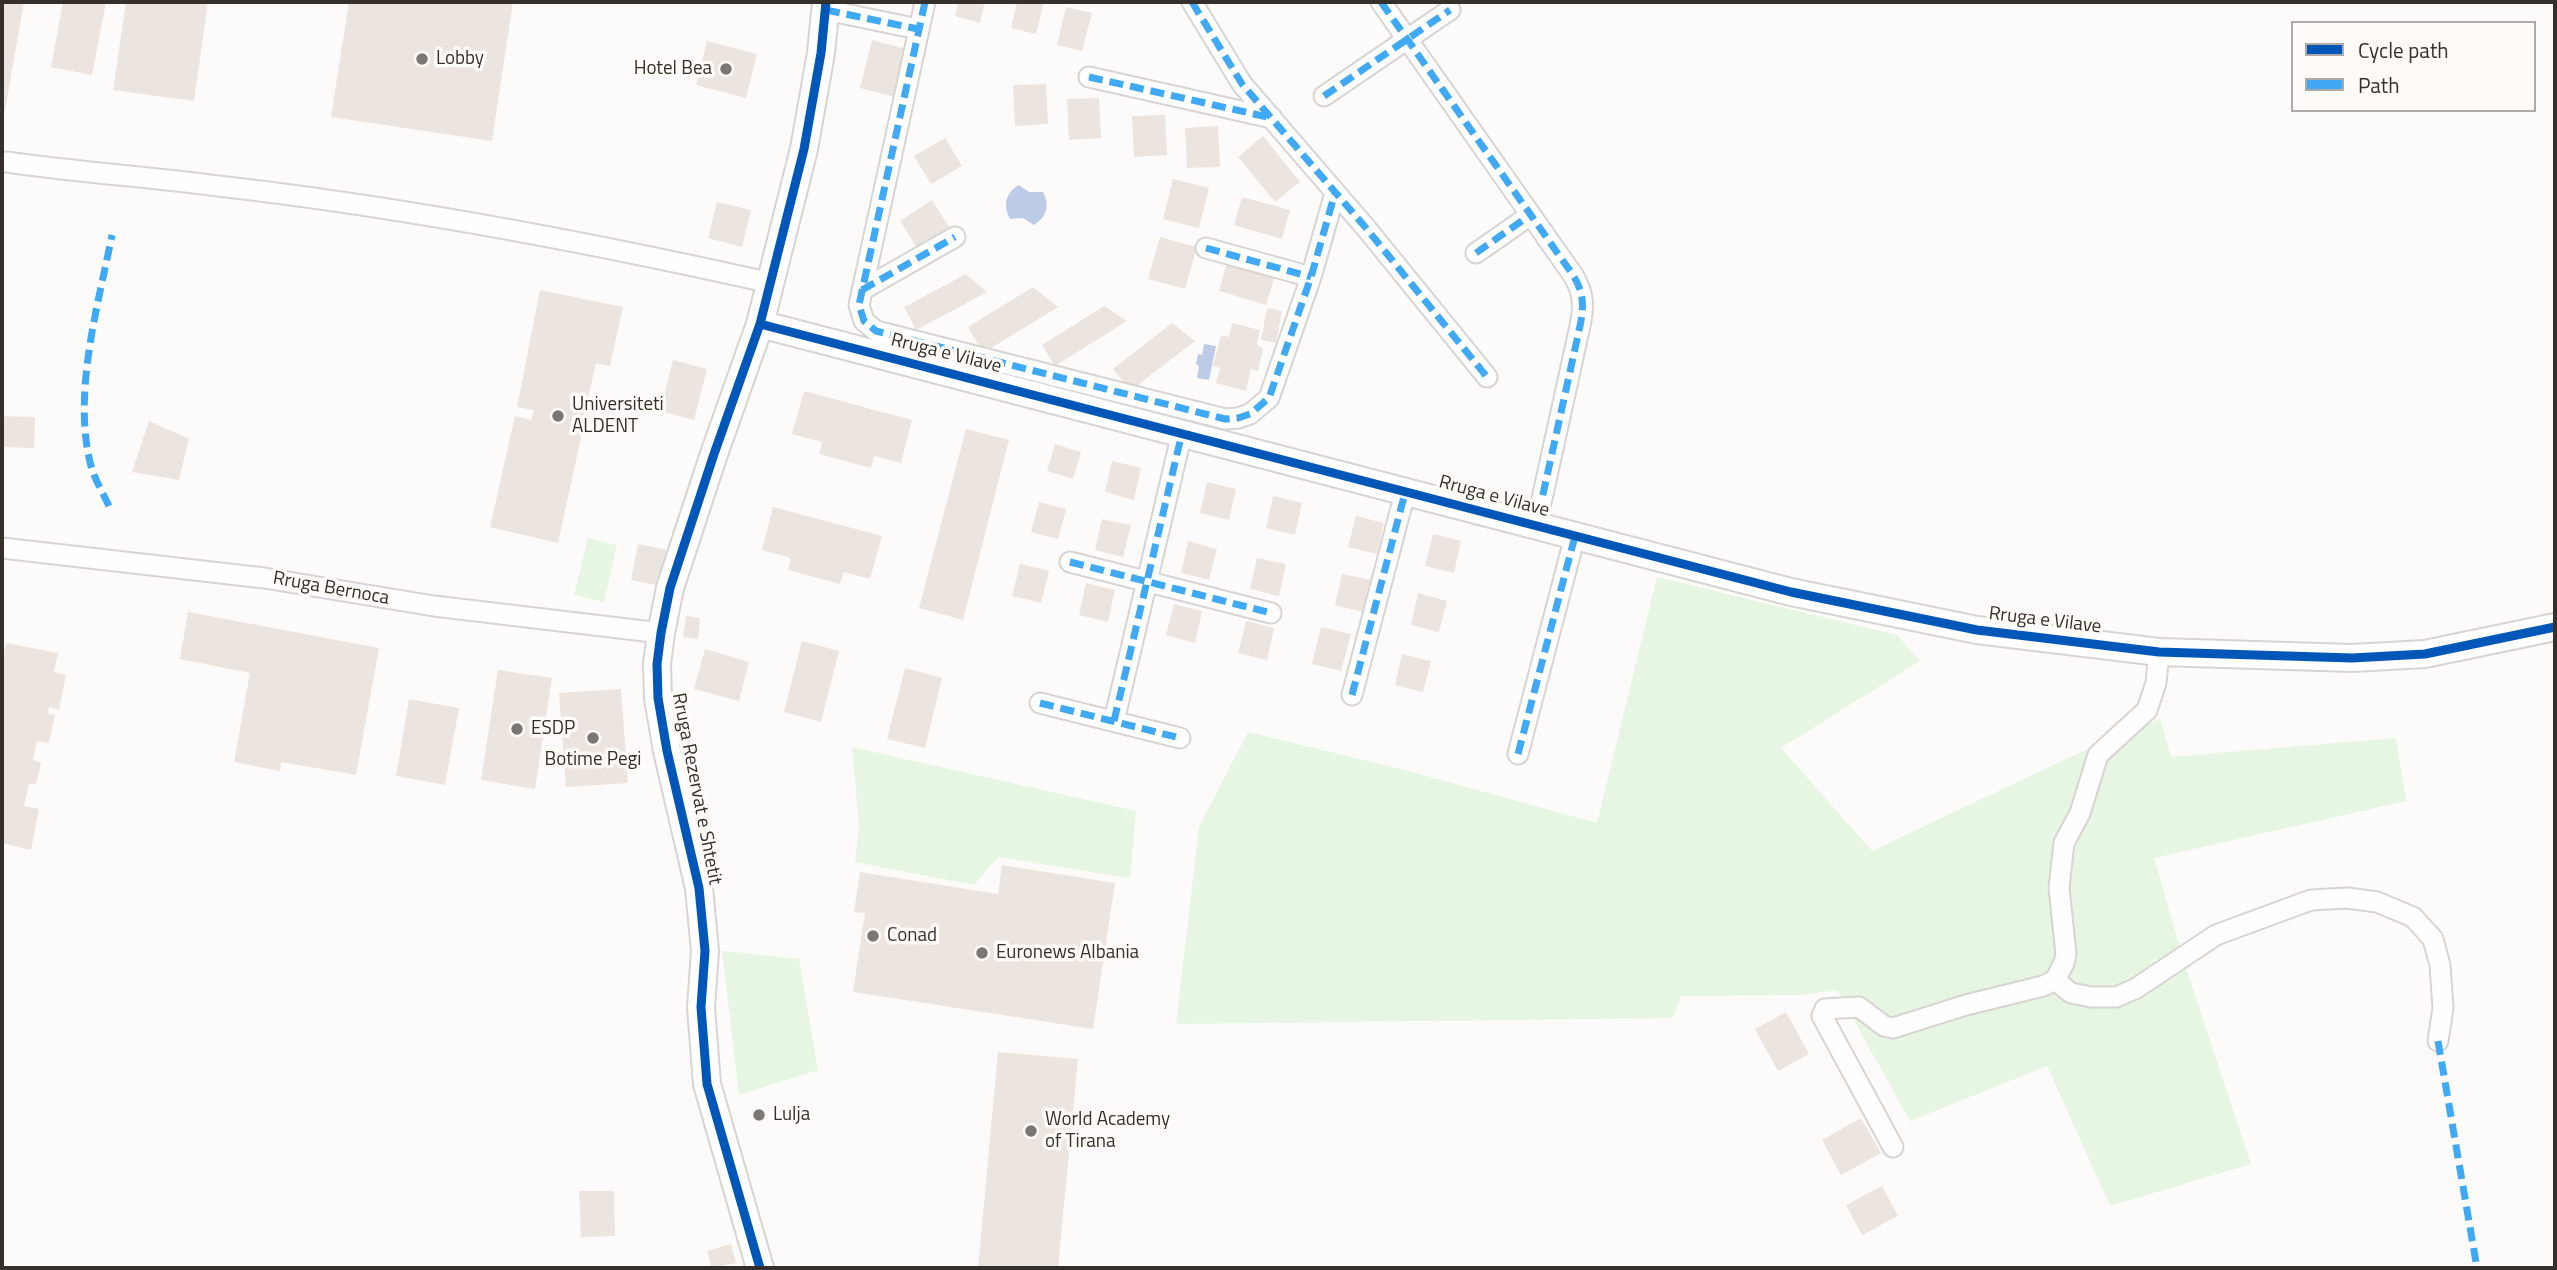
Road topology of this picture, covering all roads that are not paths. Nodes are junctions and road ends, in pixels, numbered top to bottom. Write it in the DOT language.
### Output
graph roads {
  1 [pos="925,2"];
  2 [pos="1192,2"];
  3 [pos="1381,2"];
  4 [pos="826,6"];
  5 [pos="1450,10"];
  6 [pos="918,29"];
  7 [pos="1406,40"];
  8 [pos="1089,77"];
  9 [pos="1324,96"];
  10 [pos="1272,118"];
  11 [pos="8,162"];
  12 [pos="1335,193"];
  13 [pos="1529,216"];
  14 [pos="955,237"];
  15 [pos="1206,248"];
  16 [pos="1476,253"];
  17 [pos="1311,277"];
  18 [pos="771,283"];
  19 [pos="862,290"];
  20 [pos="760,324"];
  21 [pos="1487,377"];
  22 [pos="1250,414"];
  23 [pos="1182,433"];
  24 [pos="1247,452"];
  25 [pos="1405,492"];
  26 [pos="1536,526"];
  27 [pos="1575,536"];
  28 [pos="2,548"];
  29 [pos="1070,562"];
  30 [pos="1148,583"];
  31 [pos="1271,613"];
  32 [pos="2555,627"];
  33 [pos="661,633"];
  34 [pos="2159,652"];
  35 [pos="1352,695"];
  36 [pos="1040,703"];
  37 [pos="1114,721"];
  38 [pos="1180,738"];
  39 [pos="1518,754"];
  40 [pos="2055,980"];
  41 [pos="2438,1041"];
  42 [pos="1893,1147"];
  43 [pos="760,1268"];
  1 -- 6 [label="street"];
  2 -- 10 [label="street"];
  3 -- 7 [label="street"];
  4 -- 6 [label="street"];
  4 -- 18 [label="street"];
  5 -- 7 [label="street"];
  6 -- 19 [label="street"];
  7 -- 9 [label="street"];
  7 -- 13 [label="street"];
  8 -- 10 [label="street"];
  10 -- 12 [label="street"];
  11 -- 18 [label="street"];
  12 -- 17 [label="street"];
  12 -- 21 [label="street"];
  13 -- 16 [label="street"];
  13 -- 26 [label="street"];
  14 -- 19 [label="street"];
  15 -- 17 [label="street"];
  17 -- 22 [label="street"];
  18 -- 20 [label="street"];
  19 -- 22 [label="street"];
  20 -- 23 [label="street, Rruga e Vilave"];
  20 -- 33 [label="street, Rruga Rezervat e Shtetit"];
  22 -- 24 [label="street"];
  23 -- 24 [label="street, Rruga e Vilave"];
  23 -- 30 [label="street"];
  24 -- 25 [label="street, Rruga e Vilave"];
  25 -- 26 [label="street, Rruga e Vilave"];
  25 -- 35 [label="street"];
  26 -- 27 [label="street, Rruga e Vilave"];
  27 -- 34 [label="street, Rruga e Vilave"];
  27 -- 39 [label="street"];
  28 -- 33 [label="street, Rruga Bernoca"];
  29 -- 30 [label="street"];
  30 -- 31 [label="street"];
  30 -- 37 [label="street"];
  32 -- 34 [label="street, Rruga e Vilave"];
  33 -- 43 [label="street, Rruga Rezervat e Shtetit"];
  34 -- 40 [label="street"];
  36 -- 37 [label="street"];
  37 -- 38 [label="street"];
  40 -- 41 [label="street"];
  40 -- 42 [label="street"];
}
